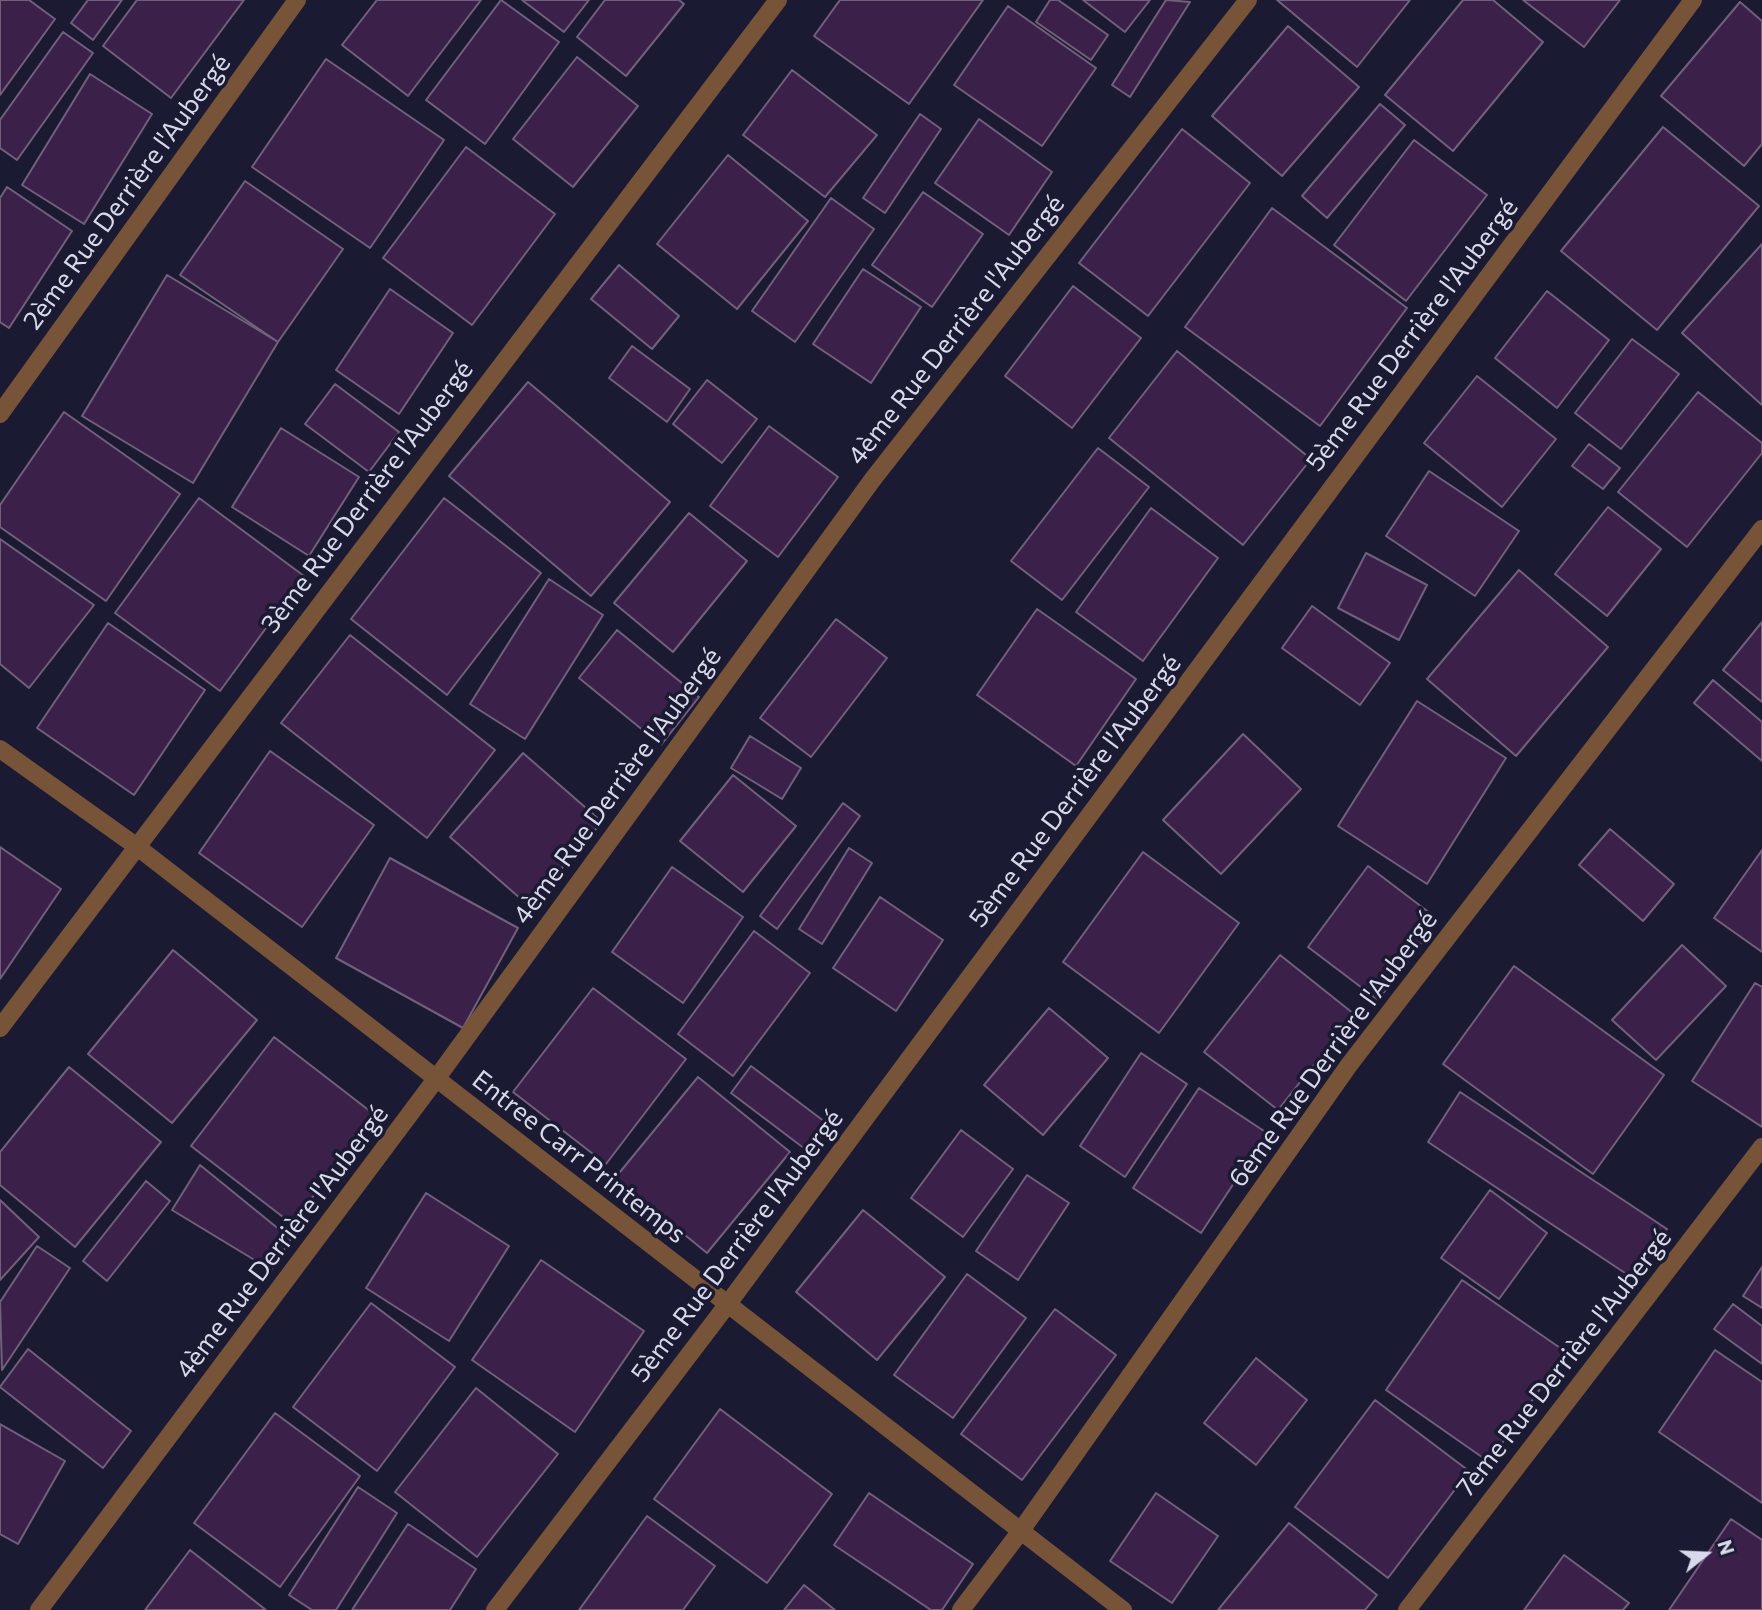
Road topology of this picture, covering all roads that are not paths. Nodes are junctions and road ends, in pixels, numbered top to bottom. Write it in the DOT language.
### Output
graph roads {
  1 [pos="297,0"];
  2 [pos="778,0"];
  3 [pos="1248,0"];
  4 [pos="1693,0"];
  5 [pos="0,414"];
  6 [pos="1762,529"];
  7 [pos="0,749"];
  8 [pos="136,846"];
  9 [pos="0,1028"];
  10 [pos="436,1079"];
  11 [pos="1762,1147"];
  12 [pos="727,1305"];
  13 [pos="1020,1532"];
  14 [pos="39,1610"];
  15 [pos="495,1610"];
  16 [pos="961,1610"];
  17 [pos="1123,1610"];
  18 [pos="1407,1610"];
  1 -- 5 [label="street, 2ème Rue Derrière l'Aubergé"];
  2 -- 8 [label="street, 3ème Rue Derrière l'Aubergé"];
  3 -- 10 [label="street, 4ème Rue Derrière l'Aubergé"];
  4 -- 12 [label="street, 5ème Rue Derrière l'Aubergé"];
  6 -- 13 [label="street, 6ème Rue Derrière l'Aubergé"];
  7 -- 8 [label="street, Entree Carr Printemps"];
  8 -- 9 [label="street, 3ème Rue Derrière l'Aubergé"];
  8 -- 10 [label="street, Entree Carr Printemps"];
  10 -- 12 [label="street, Entree Carr Printemps"];
  10 -- 14 [label="street, 4ème Rue Derrière l'Aubergé"];
  11 -- 18 [label="street, 7ème Rue Derrière l'Aubergé"];
  12 -- 13 [label="street, Entree Carr Printemps"];
  12 -- 15 [label="street, 5ème Rue Derrière l'Aubergé"];
  13 -- 16 [label="street, 6ème Rue Derrière l'Aubergé"];
  13 -- 17 [label="street, Entree Carr Printemps"];
}
